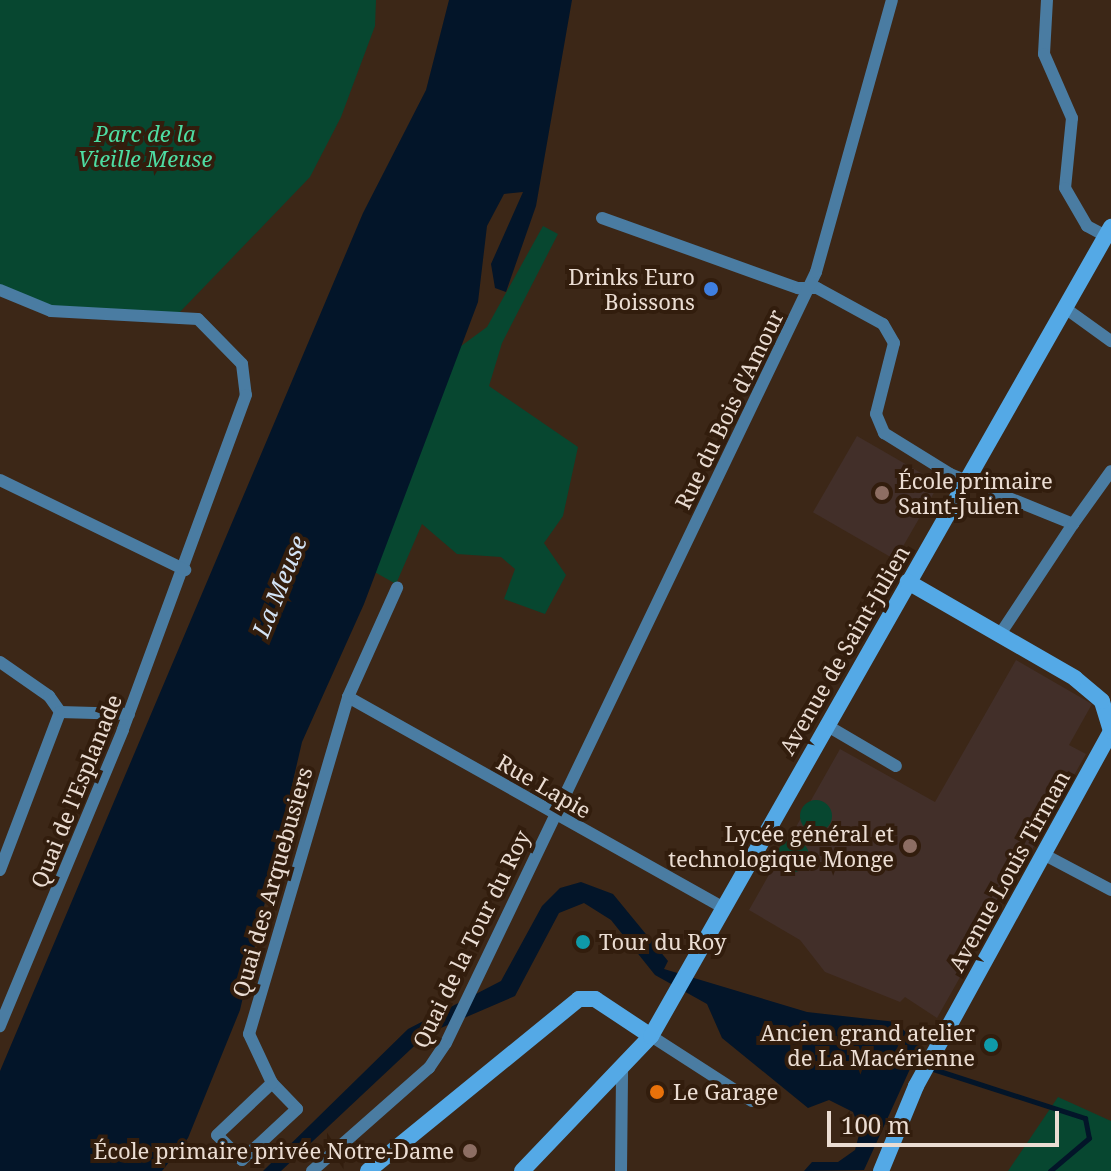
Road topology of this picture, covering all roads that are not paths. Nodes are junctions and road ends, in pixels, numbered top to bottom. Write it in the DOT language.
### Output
graph roads {
  1 [pos="892,0"];
  2 [pos="1047,0"];
  3 [pos="602,218"];
  4 [pos="1108,232"];
  5 [pos="810,287"];
  6 [pos="0,290"];
  7 [pos="1065,308"];
  8 [pos="1111,341"];
  9 [pos="1111,471"];
  10 [pos="0,480"];
  11 [pos="966,481"];
  12 [pos="1073,524"];
  13 [pos="185,570"];
  14 [pos="908,582"];
  15 [pos="397,588"];
  16 [pos="999,636"];
  17 [pos="0,662"];
  18 [pos="348,697"];
  19 [pos="60,712"];
  20 [pos="129,714"];
  21 [pos="826,725"];
  22 [pos="896,766"];
  23 [pos="556,817"];
  24 [pos="1043,854"];
  25 [pos="0,870"];
  26 [pos="1111,890"];
  27 [pos="721,906"];
  28 [pos="0,1026"];
  29 [pos="651,1036"];
  30 [pos="622,1070"];
  31 [pos="272,1083"];
  32 [pos="752,1101"];
  33 [pos="312,1171"];
  34 [pos="368,1171"];
  35 [pos="522,1171"];
  36 [pos="621,1171"];
  37 [pos="881,1171"];
  1 -- 5 [label="street, Rue du Bois d'Amour"];
  2 -- 4 [label="street"];
  3 -- 5 [label="street"];
  4 -- 7 [label="main road, Avenue de Saint-Julien"];
  5 -- 11 [label="street"];
  5 -- 23 [label="street, Rue du Bois d'Amour"];
  6 -- 13 [label="street, Quai de l'Esplanade"];
  7 -- 8 [label="street"];
  7 -- 11 [label="main road, Avenue de Saint-Julien"];
  9 -- 12 [label="street"];
  10 -- 13 [label="street"];
  11 -- 12 [label="street"];
  11 -- 14 [label="main road, Avenue de Saint-Julien"];
  12 -- 16 [label="street"];
  13 -- 20 [label="street, Quai de l'Esplanade"];
  14 -- 16 [label="main road, Avenue Louis Tirman"];
  14 -- 21 [label="main road, Avenue de Saint-Julien"];
  15 -- 18 [label="street, Quai des Arquebusiers"];
  16 -- 24 [label="main road, Avenue Louis Tirman"];
  17 -- 19 [label="street"];
  18 -- 23 [label="street, Rue Lapie"];
  18 -- 31 [label="street, Quai des Arquebusiers"];
  19 -- 20 [label="street"];
  19 -- 25 [label="street"];
  20 -- 28 [label="street, Quai de l'Esplanade"];
  21 -- 22 [label="street"];
  21 -- 27 [label="main road, Avenue de Saint-Julien"];
  23 -- 27 [label="street, Rue Lapie"];
  23 -- 33 [label="street, Quai de la Tour du Roy"];
  24 -- 26 [label="street"];
  24 -- 37 [label="main road, Avenue Louis Tirman"];
  27 -- 29 [label="main road, Avenue de Saint-Julien"];
  29 -- 30 [label="main road, Avenue de Saint-Julien"];
  29 -- 32 [label="street"];
  29 -- 34 [label="main road"];
  30 -- 35 [label="main road, Avenue de Saint-Julien"];
  30 -- 36 [label="street"];
  31 -- 31 [label="street, Quai des Arquebusiers"];
}
